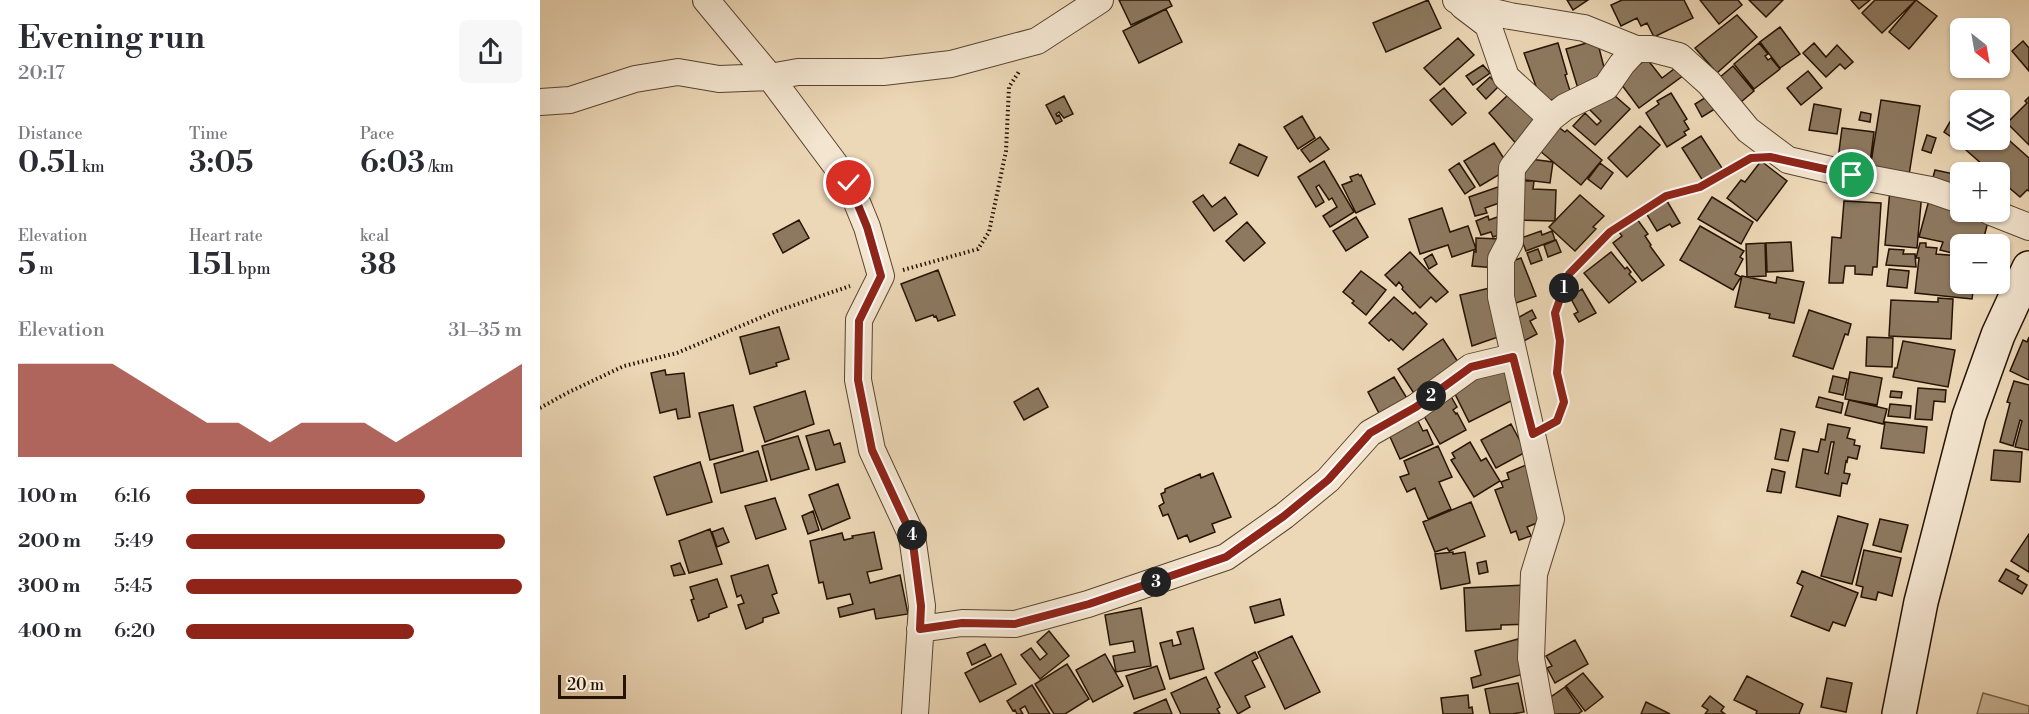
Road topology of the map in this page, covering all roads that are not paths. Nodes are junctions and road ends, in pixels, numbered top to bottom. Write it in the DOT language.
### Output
graph roads {
  1 [pos="706,0"];
  2 [pos="1100,0"];
  3 [pos="1456,0"];
  4 [pos="1636,49"];
  5 [pos="770,76"];
  6 [pos="540,102"];
  7 [pos="1551,118"];
  8 [pos="1950,197"];
  9 [pos="2010,220"];
  10 [pos="2029,227"];
  11 [pos="2029,268"];
  12 [pos="1513,357"];
  13 [pos="920,629"];
  14 [pos="915,714"];
  15 [pos="1541,714"];
  16 [pos="1899,714"];
  1 -- 5 [label="street"];
  2 -- 5 [label="street"];
  3 -- 4 [label="street"];
  3 -- 7 [label="street"];
  4 -- 7 [label="street"];
  4 -- 8 [label="street"];
  5 -- 6 [label="street"];
  5 -- 13 [label="street"];
  7 -- 12 [label="street"];
  9 -- 10 [label="street"];
  11 -- 16 [label="main road"];
  12 -- 13 [label="street"];
  12 -- 15 [label="street"];
  13 -- 14 [label="street"];
}
